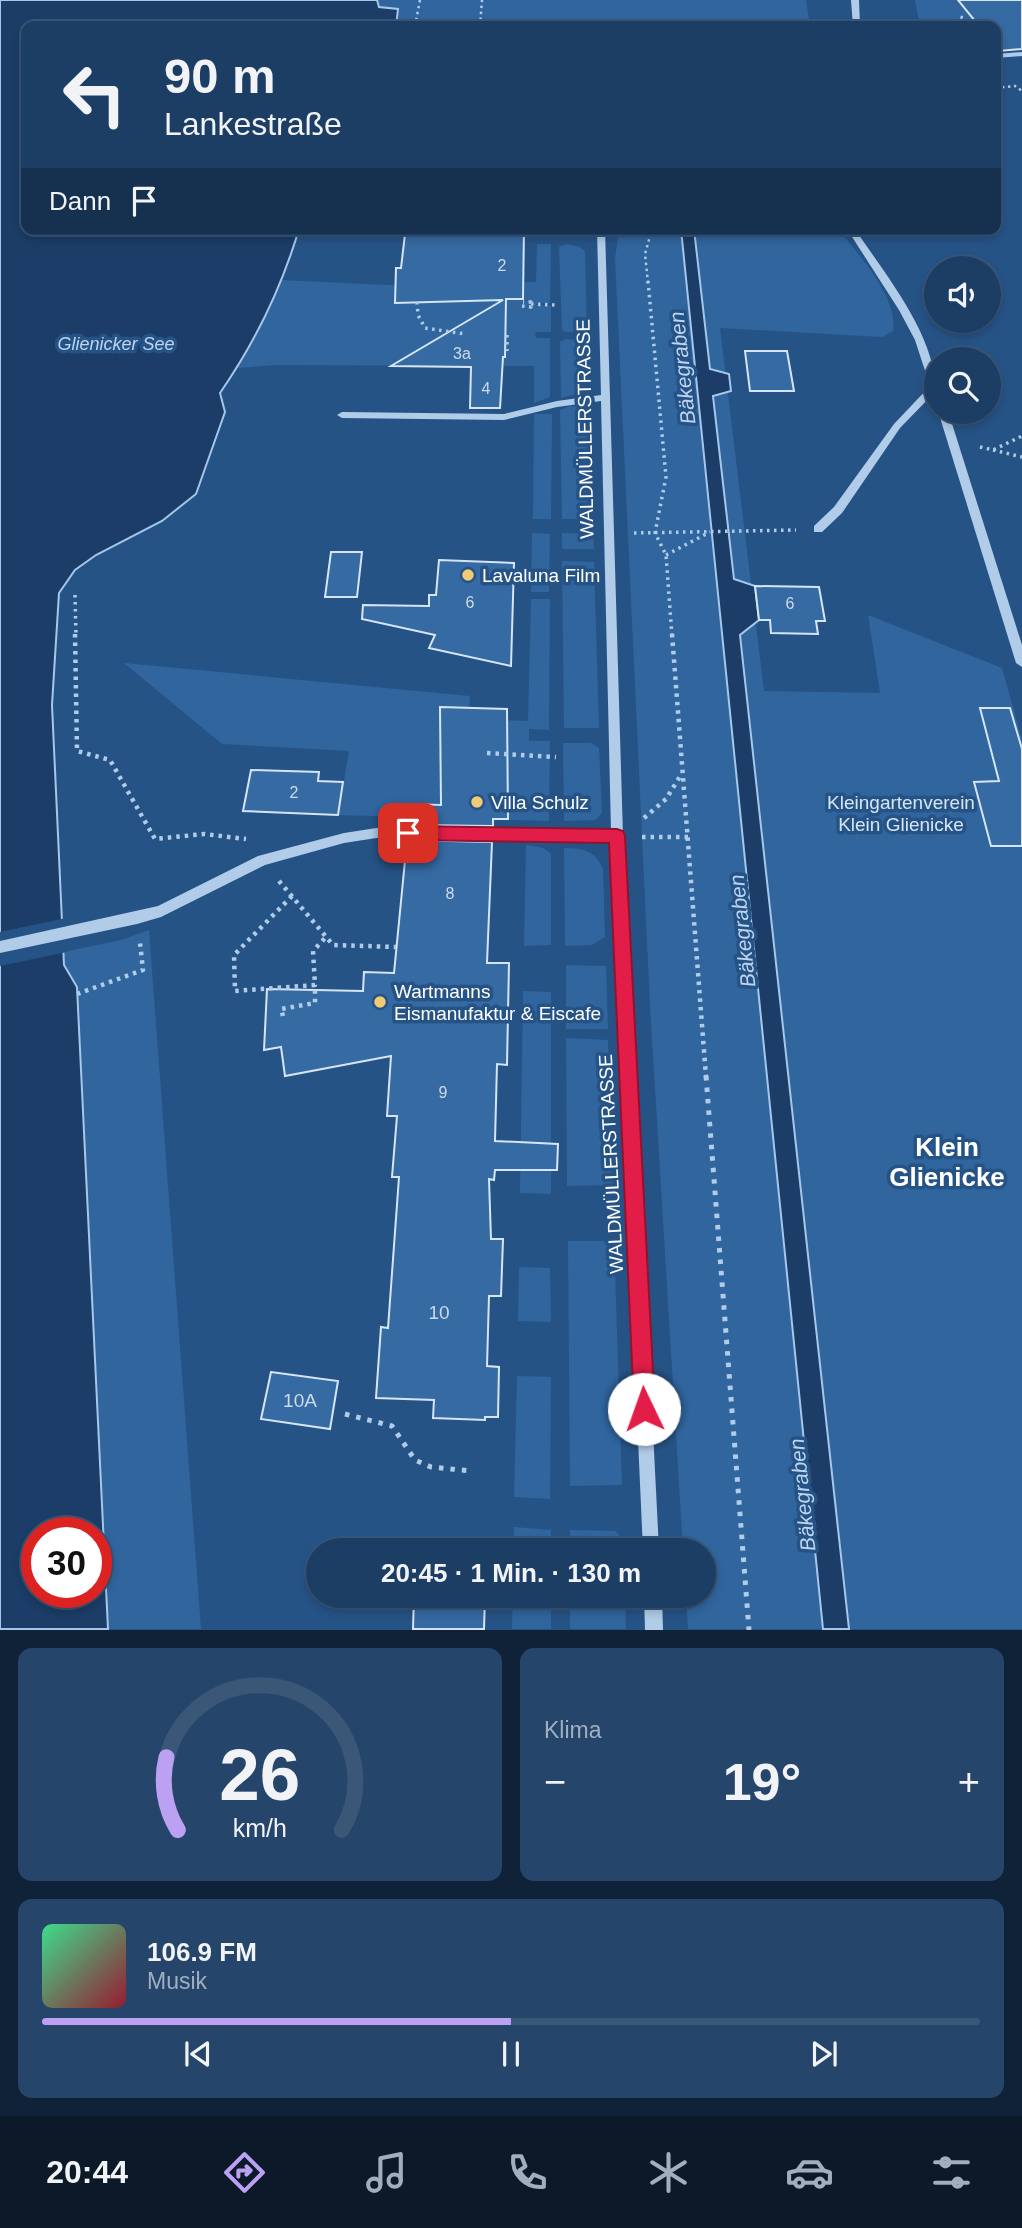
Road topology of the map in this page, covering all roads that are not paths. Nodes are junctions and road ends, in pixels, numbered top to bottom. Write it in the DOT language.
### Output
graph roads {
  1 [pos="855,0"];
  2 [pos="857,21"];
  3 [pos="1022,54"];
  4 [pos="1001,56"];
  5 [pos="601,235"];
  6 [pos="855,235"];
  7 [pos="924,352"];
  8 [pos="605,397"];
  9 [pos="924,400"];
  10 [pos="342,415"];
  11 [pos="947,424"];
  12 [pos="818,529"];
  13 [pos="1022,663"];
  14 [pos="617,836"];
  15 [pos="0,947"];
  16 [pos="650,1538"];
  17 [pos="653,1608"];
  18 [pos="654,1629"];
  1 -- 2 [label="lane"];
  3 -- 4 [label="street"];
  5 -- 8 [label="street, WALDMÜLLERSTRASSE"];
  6 -- 7 [label="street"];
  8 -- 10 [label="street"];
  8 -- 14 [label="street, WALDMÜLLERSTRASSE"];
  9 -- 12 [label="street"];
  11 -- 13 [label="street"];
  14 -- 15 [label="street"];
  14 -- 16 [label="street, WALDMÜLLERSTRASSE"];
  17 -- 18 [label="street"];
}
